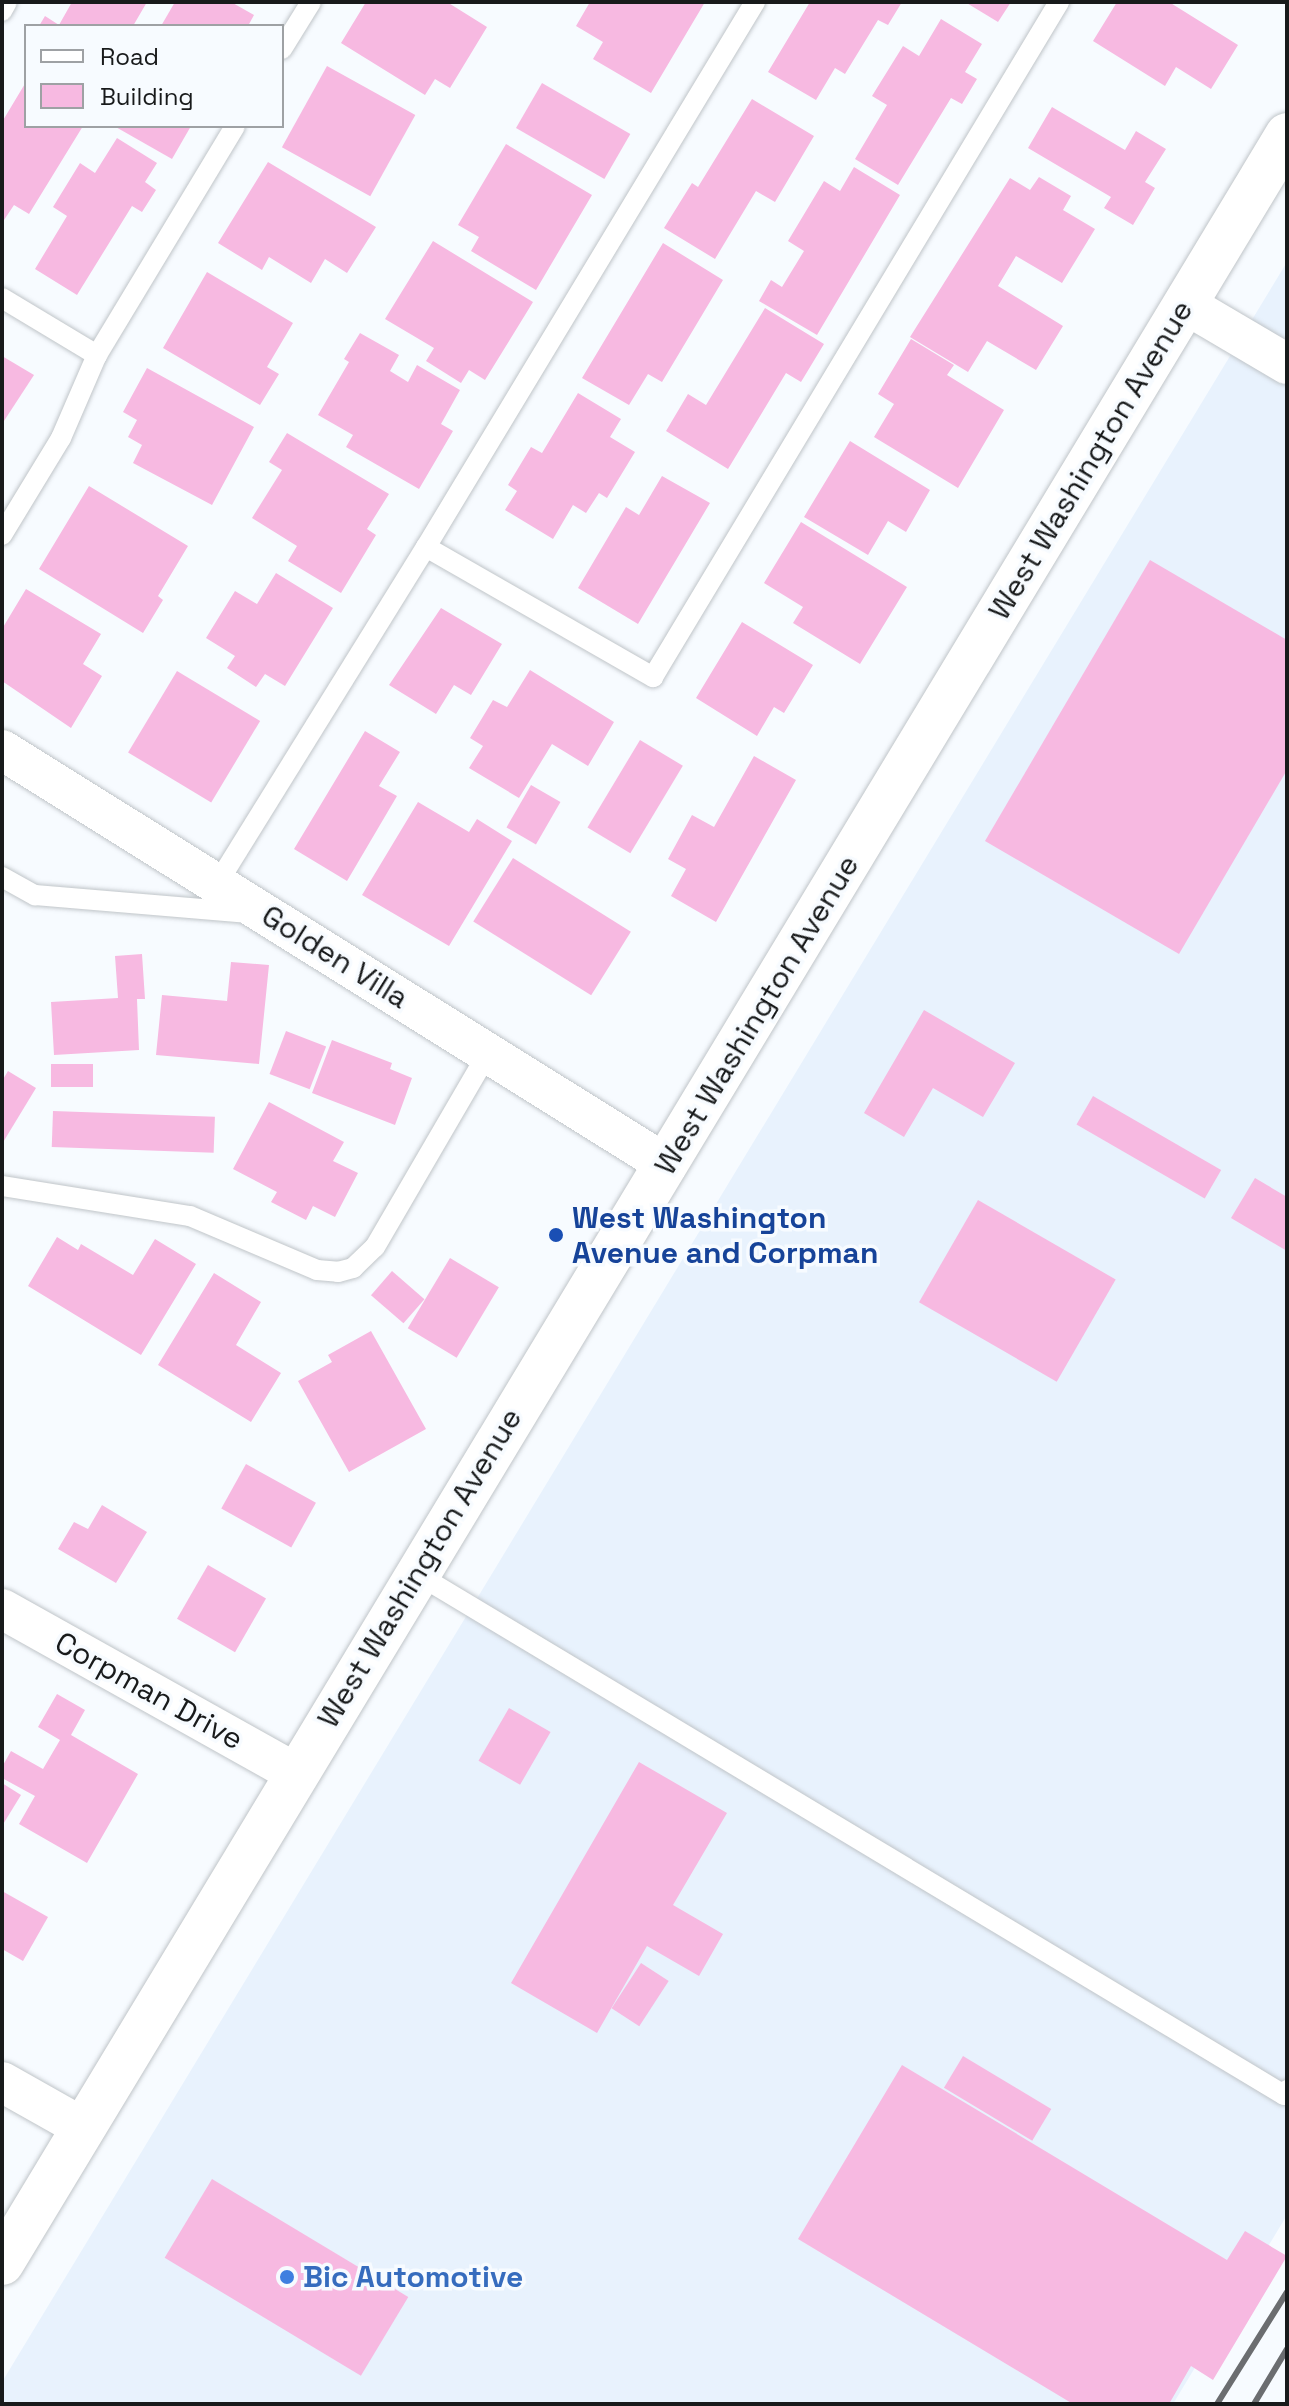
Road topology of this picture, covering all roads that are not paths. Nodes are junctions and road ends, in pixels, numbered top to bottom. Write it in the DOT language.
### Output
graph roads {
  1 [pos="7,2"];
  2 [pos="311,2"];
  3 [pos="755,2"];
  4 [pos="1059,2"];
  5 [pos="2,11"];
  6 [pos="284,46"];
  7 [pos="234,128"];
  8 [pos="1287,135"];
  9 [pos="2,298"];
  10 [pos="1185,304"];
  11 [pos="97,355"];
  12 [pos="1287,364"];
  13 [pos="2,535"];
  14 [pos="426,547"];
  15 [pos="2,750"];
  16 [pos="2,877"];
  17 [pos="217,884"];
  18 [pos="265,914"];
  19 [pos="488,1053"];
  20 [pos="667,1165"];
  21 [pos="2,1186"];
  22 [pos="417,1574"];
  23 [pos="2,1609"];
  24 [pos="295,1773"];
  25 [pos="2,2082"];
  26 [pos="1286,2094"];
  27 [pos="82,2127"];
  28 [pos="3,2258"];
  1 -- 5 [label="lane"];
  2 -- 6 [label="lane"];
  3 -- 14 [label="lane"];
  4 -- 14 [label="lane"];
  7 -- 11 [label="lane"];
  8 -- 10 [label="main road, West Washington Avenue"];
  9 -- 11 [label="lane"];
  10 -- 12 [label="street"];
  10 -- 20 [label="main road, West Washington Avenue"];
  11 -- 13 [label="lane"];
  14 -- 17 [label="lane"];
  15 -- 17 [label="street, Golden Villa"];
  16 -- 18 [label="lane"];
  17 -- 18 [label="street, Golden Villa"];
  18 -- 19 [label="street, Golden Villa"];
  19 -- 20 [label="street, Golden Villa"];
  19 -- 21 [label="lane"];
  20 -- 22 [label="main road, West Washington Avenue"];
  22 -- 24 [label="main road, West Washington Avenue"];
  22 -- 26 [label="lane"];
  23 -- 24 [label="street, Corpman Drive"];
  24 -- 27 [label="main road, West Washington Avenue"];
  25 -- 27 [label="street"];
  27 -- 28 [label="main road, West Washington Avenue"];
}
